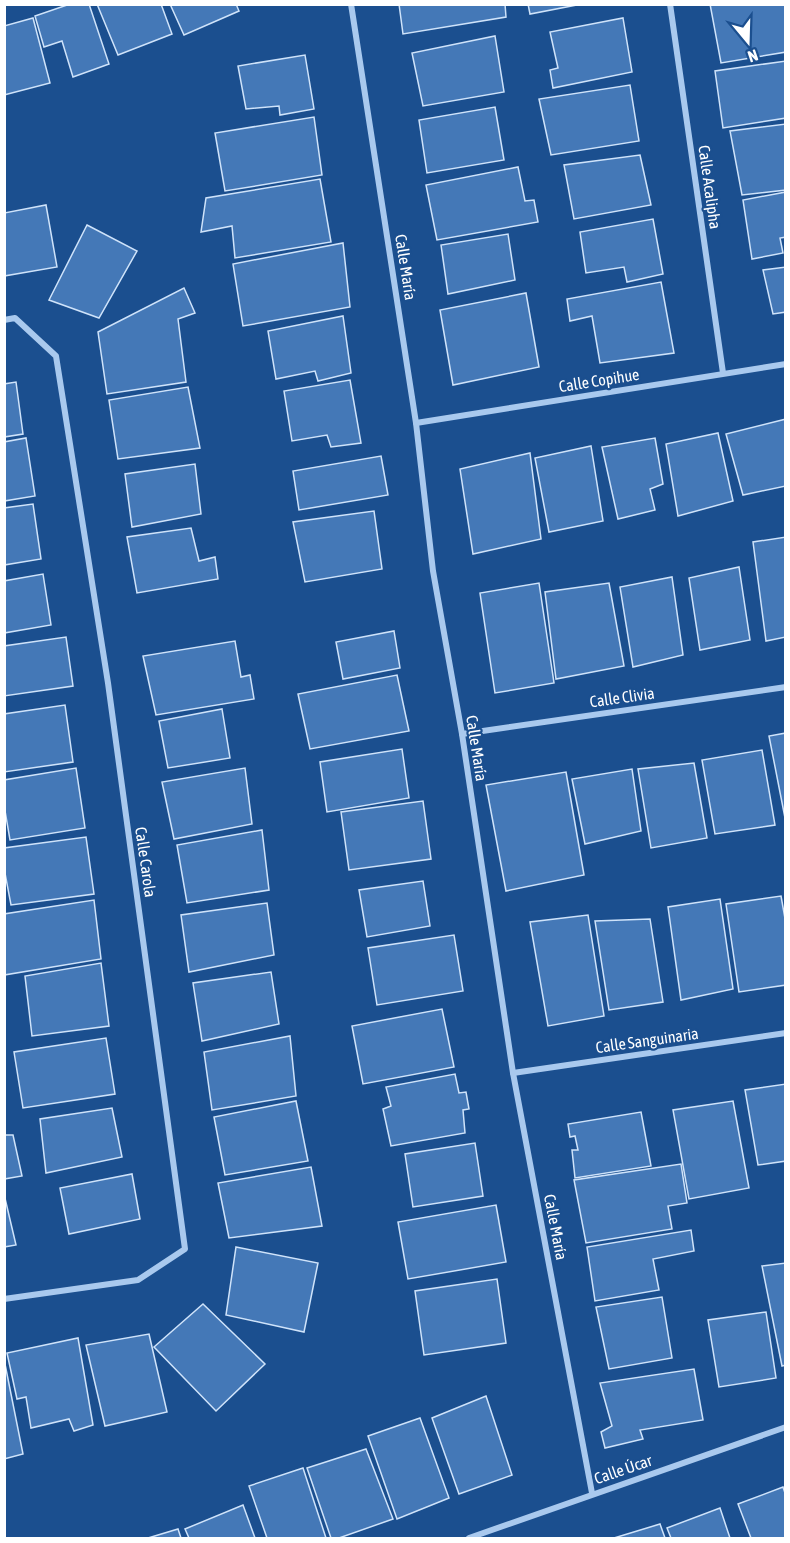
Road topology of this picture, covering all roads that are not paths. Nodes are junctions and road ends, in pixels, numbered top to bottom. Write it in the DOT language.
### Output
graph roads {
  1 [pos="351,4"];
  2 [pos="670,4"];
  3 [pos="4,320"];
  4 [pos="786,364"];
  5 [pos="723,373"];
  6 [pos="416,423"];
  7 [pos="786,687"];
  8 [pos="462,734"];
  9 [pos="786,1033"];
  10 [pos="513,1073"];
  11 [pos="4,1299"];
  12 [pos="786,1427"];
  13 [pos="592,1493"];
  14 [pos="470,1539"];
  1 -- 6 [label="street, Calle María"];
  2 -- 5 [label="street, Calle Acalipha"];
  3 -- 11 [label="street, Calle Carola"];
  4 -- 5 [label="street, Calle Copihue"];
  5 -- 6 [label="street, Calle Copihue"];
  6 -- 8 [label="street, Calle María"];
  7 -- 8 [label="street, Calle Clivia"];
  8 -- 10 [label="street, Calle María"];
  9 -- 10 [label="street, Calle Sanguinaria"];
  10 -- 13 [label="street, Calle María"];
  12 -- 13 [label="street, Calle Úcar"];
  13 -- 14 [label="street, Calle Úcar"];
}
